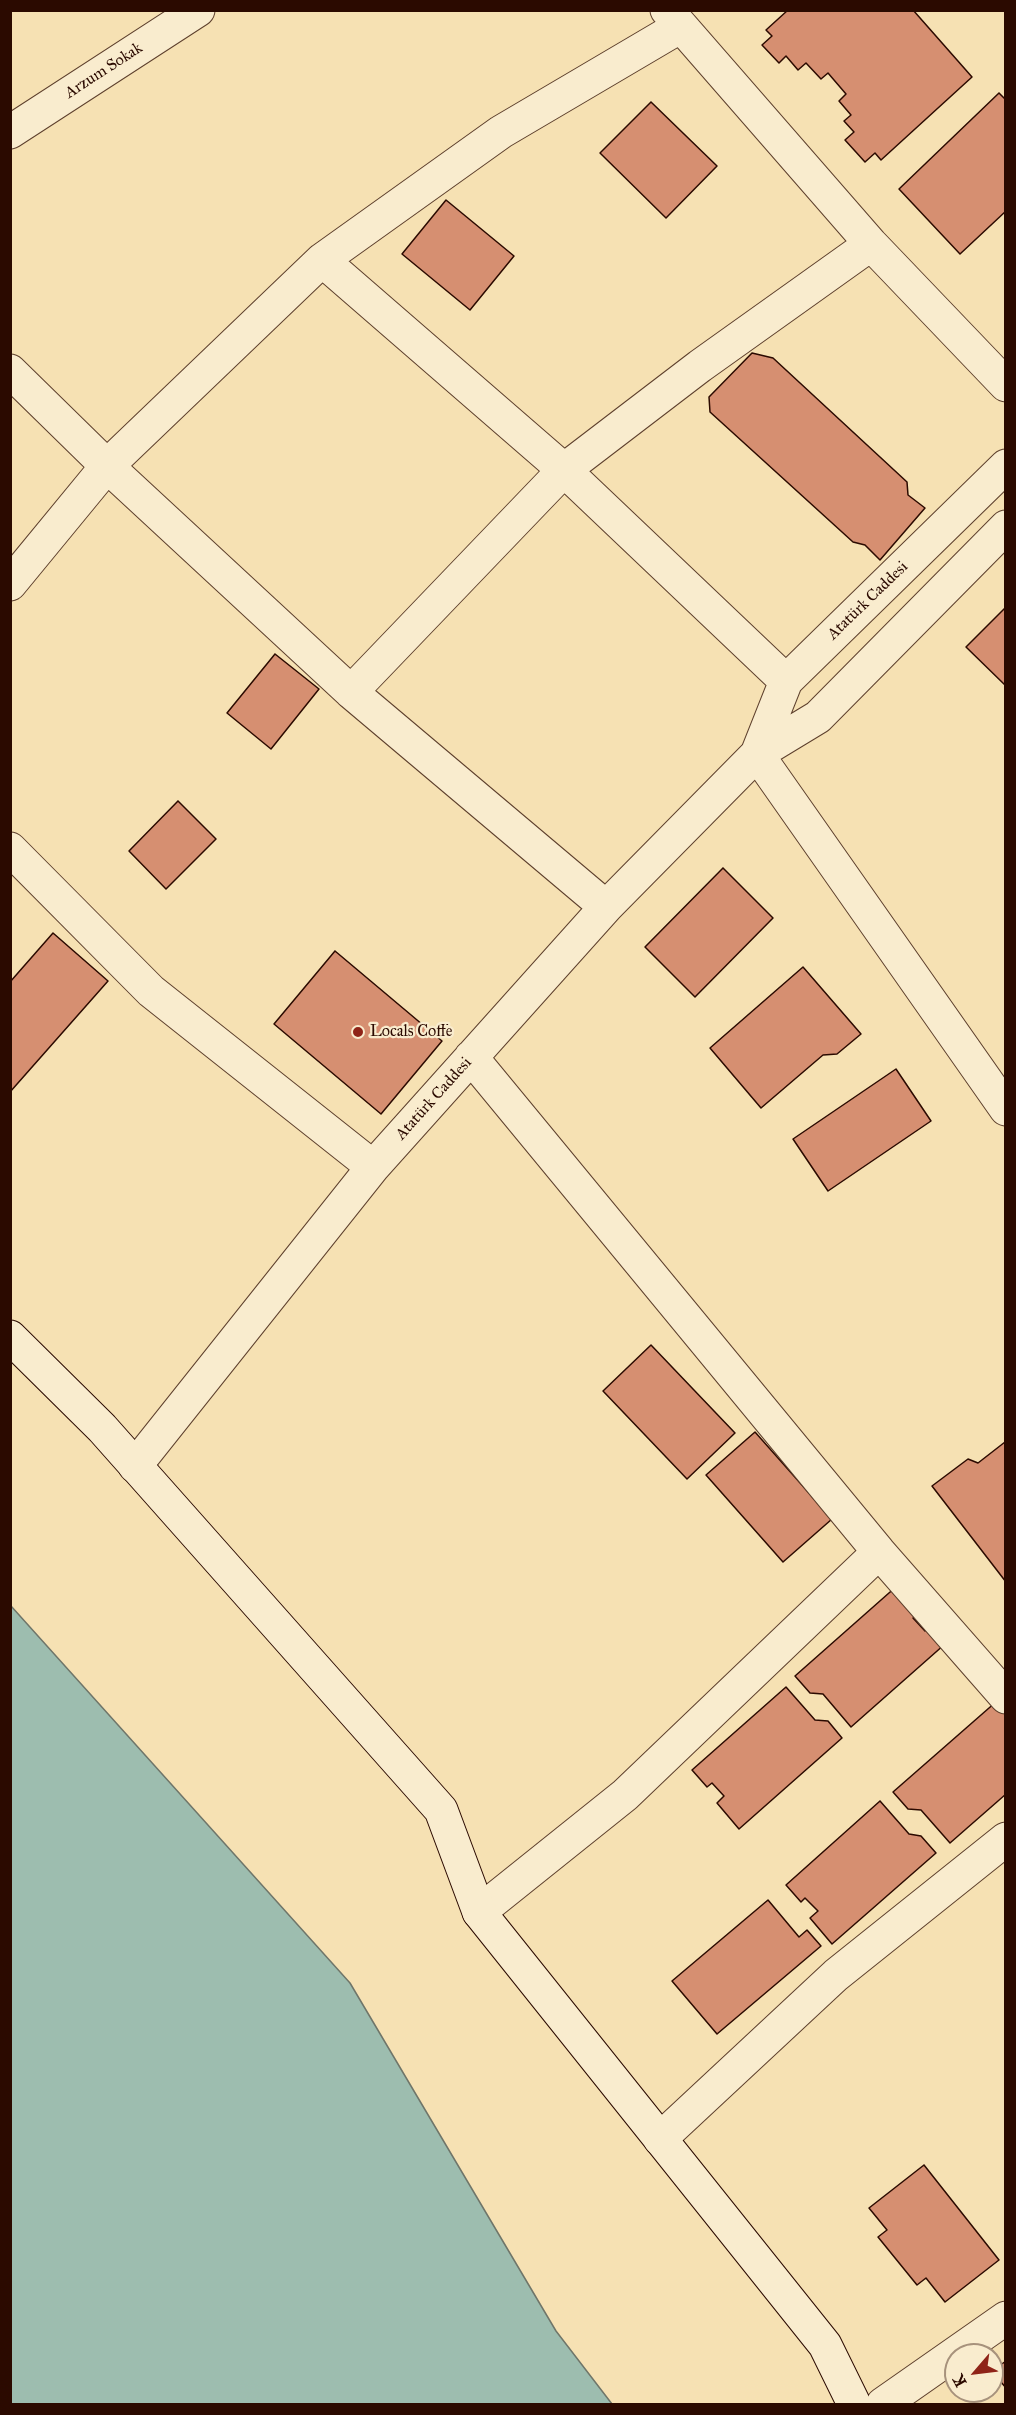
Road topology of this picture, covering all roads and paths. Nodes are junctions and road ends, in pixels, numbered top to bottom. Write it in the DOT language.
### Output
graph roads {
  1 [pos="198,10"];
  2 [pos="674,18"];
  3 [pos="10,132"];
  4 [pos="871,244"];
  5 [pos="322,260"];
  6 [pos="10,371"];
  7 [pos="1005,385"];
  8 [pos="107,466"];
  9 [pos="1005,466"];
  10 [pos="564,470"];
  11 [pos="1005,527"];
  12 [pos="10,584"];
  13 [pos="786,681"];
  14 [pos="351,692"];
  15 [pos="757,754"];
  16 [pos="10,849"];
  17 [pos="606,907"];
  18 [pos="471,1057"];
  19 [pos="1005,1109"];
  20 [pos="373,1167"];
  21 [pos="10,1337"];
  22 [pos="135,1466"];
  23 [pos="879,1552"];
  24 [pos="999,1677"];
  25 [pos="1005,1839"];
  26 [pos="479,1912"];
  27 [pos="660,2139"];
  28 [pos="1005,2318"];
  29 [pos="854,2404"];
  30 [pos="883,2404"];
  1 -- 3 [label="street, Arzum Sokak"];
  2 -- 4 [label="street"];
  2 -- 5 [label="street"];
  4 -- 7 [label="street"];
  4 -- 10 [label="street"];
  5 -- 8 [label="street"];
  5 -- 10 [label="street"];
  6 -- 8 [label="street"];
  8 -- 12 [label="street"];
  8 -- 14 [label="street"];
  9 -- 13 [label="street, Atatürk Caddesi"];
  10 -- 13 [label="street"];
  10 -- 14 [label="street"];
  11 -- 15 [label="street, Atatürk Caddesi"];
  13 -- 15 [label="street, Atatürk Caddesi"];
  14 -- 17 [label="street"];
  15 -- 17 [label="street, Atatürk Caddesi"];
  15 -- 19 [label="street"];
  16 -- 20 [label="street"];
  17 -- 18 [label="street, Atatürk Caddesi"];
  18 -- 20 [label="street, Atatürk Caddesi"];
  18 -- 23 [label="street"];
  20 -- 22 [label="street, Atatürk Caddesi"];
  21 -- 22 [label="street"];
  22 -- 26 [label="street"];
  23 -- 24 [label="street"];
  23 -- 26 [label="street"];
  25 -- 27 [label="street"];
  26 -- 27 [label="street"];
  27 -- 29 [label="street"];
  28 -- 30 [label="street"];
}
